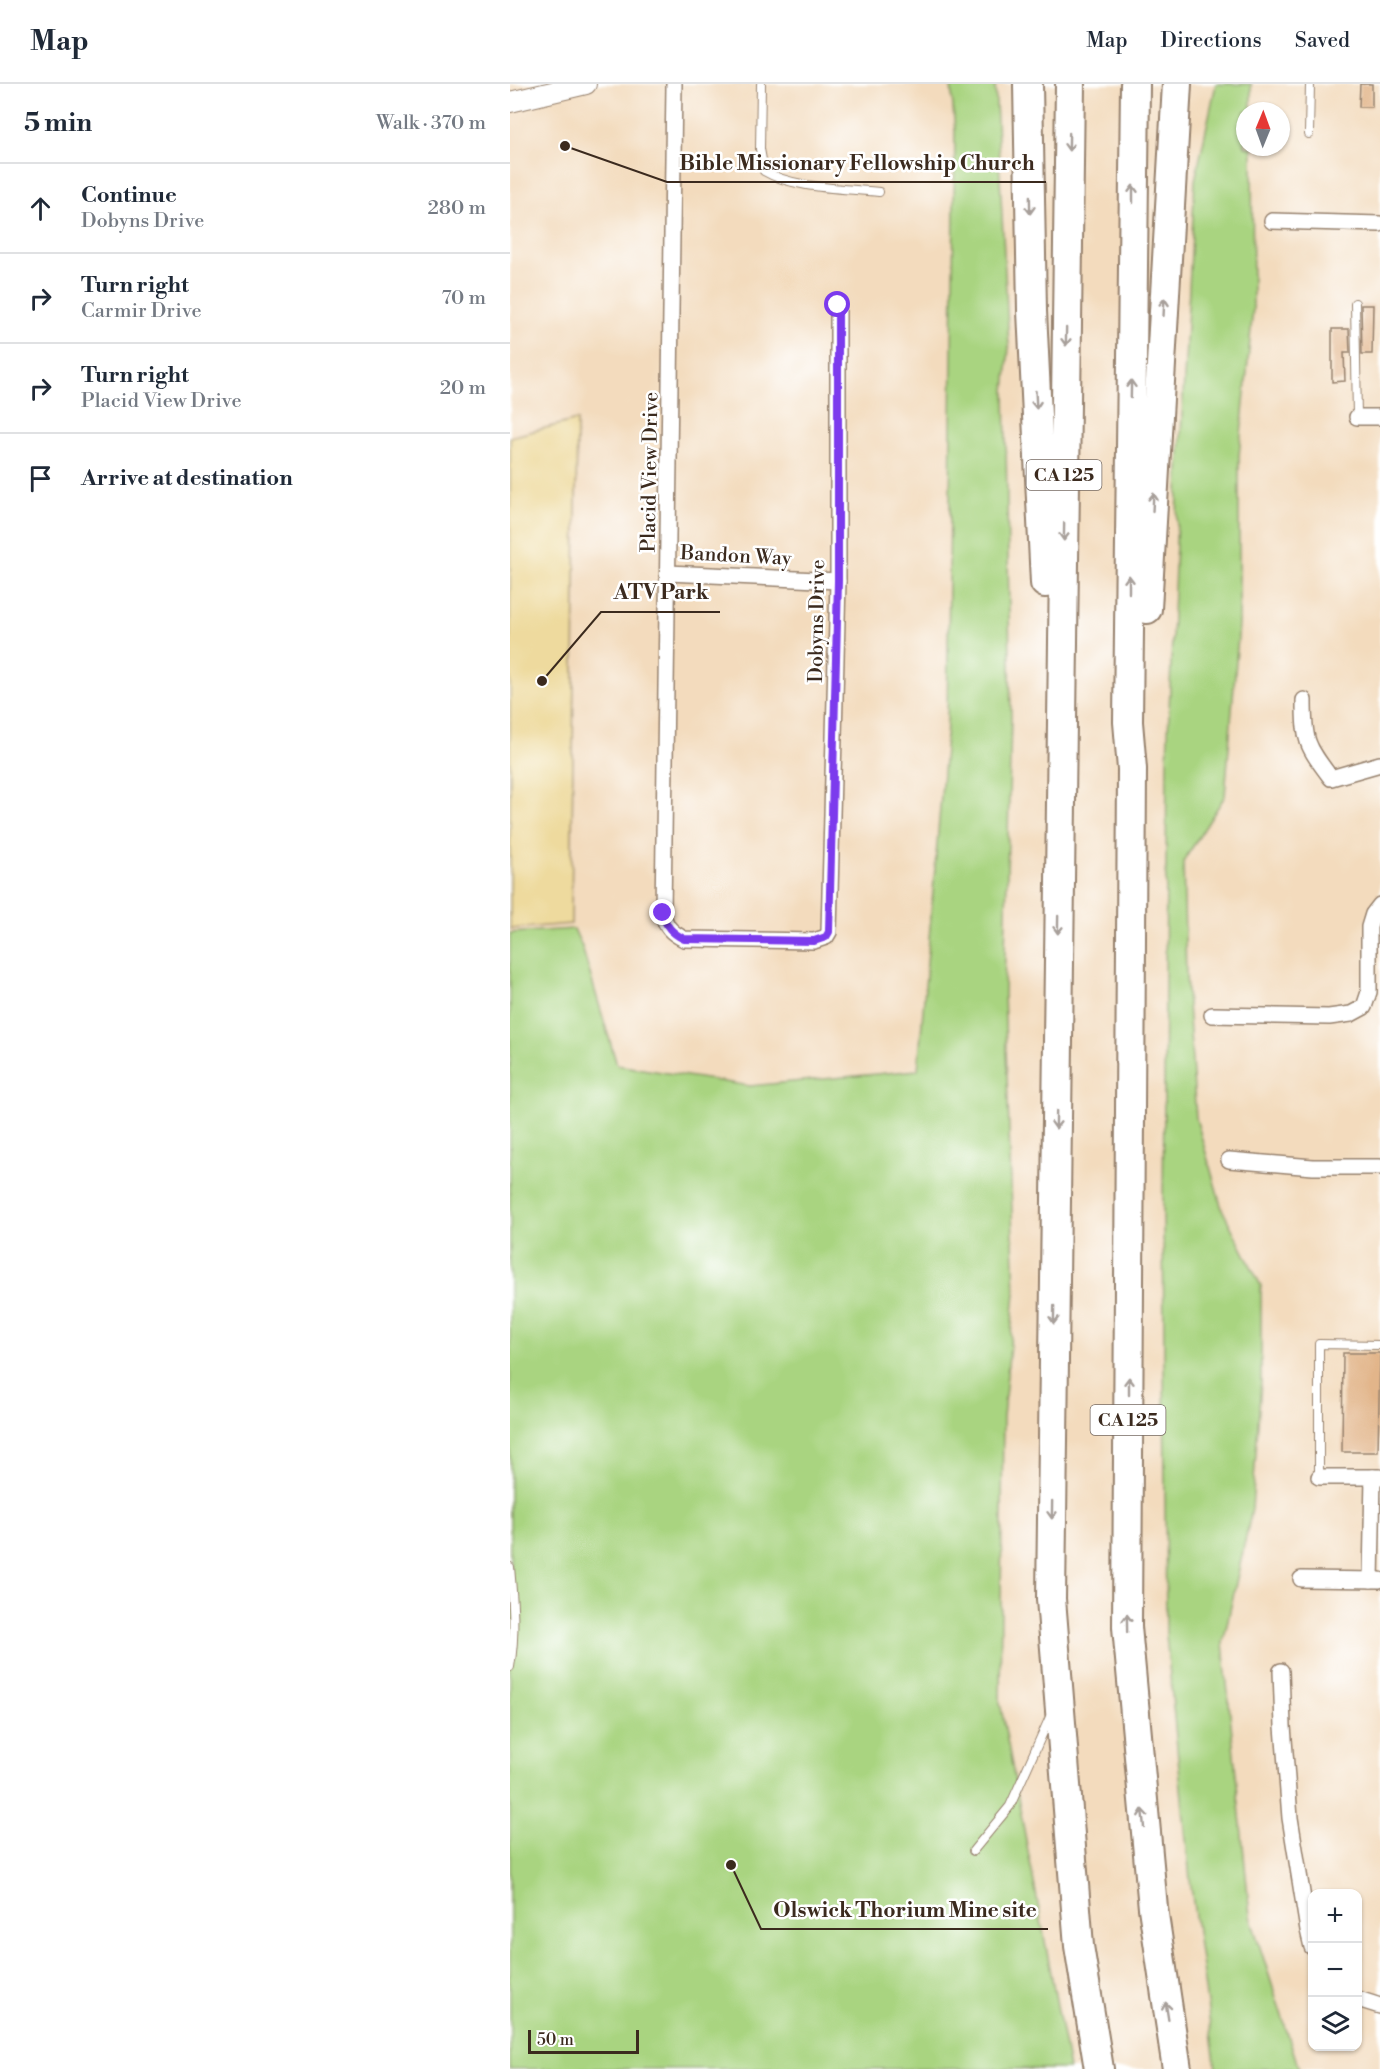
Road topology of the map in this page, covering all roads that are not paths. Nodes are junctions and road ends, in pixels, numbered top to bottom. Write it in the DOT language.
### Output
graph roads {
  1 [pos="586,84"];
  2 [pos="674,84"];
  3 [pos="761,84"];
  4 [pos="1028,84"];
  5 [pos="1070,84"];
  6 [pos="1135,84"];
  7 [pos="1310,84"];
  8 [pos="1177,93"];
  9 [pos="510,102"];
  10 [pos="1309,134"];
  11 [pos="879,192"];
  12 [pos="1272,221"];
  13 [pos="1380,224"];
  14 [pos="1355,303"];
  15 [pos="838,305"];
  16 [pos="1357,417"];
  17 [pos="1380,417"];
  18 [pos="668,573"];
  19 [pos="838,581"];
  20 [pos="1304,700"];
  21 [pos="1380,764"];
  22 [pos="1132,769"];
  23 [pos="1059,867"];
  24 [pos="1380,905"];
  25 [pos="826,937"];
  26 [pos="1212,1015"];
  27 [pos="1229,1160"];
  28 [pos="1380,1167"];
  29 [pos="1380,1345"];
  30 [pos="1319,1477"];
  31 [pos="1376,1477"];
  32 [pos="510,1568"];
  33 [pos="1301,1579"];
  34 [pos="1376,1580"];
  35 [pos="510,1667"];
  36 [pos="1281,1671"];
  37 [pos="1058,1700"];
  38 [pos="973,1851"];
  39 [pos="1311,1943"];
  40 [pos="1362,2000"];
  41 [pos="1380,2007"];
  42 [pos="1099,2069"];
  43 [pos="1177,2069"];
  1 -- 9 [label="street"];
  2 -- 18 [label="street, Placid View Drive"];
  3 -- 11 [label="lane"];
  4 -- 23 [label="highway, one-way"];
  5 -- 23 [label="highway, CA 125, one-way"];
  22 -- 6 [label="highway, CA 125, one-way"];
  7 -- 10 [label="lane"];
  22 -- 8 [label="highway, one-way"];
  12 -- 13 [label="street"];
  14 -- 16 [label="lane"];
  15 -- 19 [label="street, Dobyns Drive"];
  16 -- 17 [label="street"];
  18 -- 19 [label="street, Bandon Way"];
  18 -- 25 [label="street, Placid View Drive"];
  19 -- 25 [label="street, Dobyns Drive"];
  20 -- 21 [label="street"];
  43 -- 22 [label="highway, CA 125, one-way"];
  23 -- 37 [label="highway, CA 125, one-way"];
  24 -- 26 [label="street"];
  27 -- 28 [label="street"];
  29 -- 30 [label="lane"];
  30 -- 31 [label="street"];
  31 -- 34 [label="street"];
  32 -- 35 [label="lane"];
  33 -- 34 [label="street"];
  36 -- 39 [label="street"];
  37 -- 38 [label="lane"];
  37 -- 42 [label="highway, CA 125"];
  40 -- 41 [label="street"];
}
